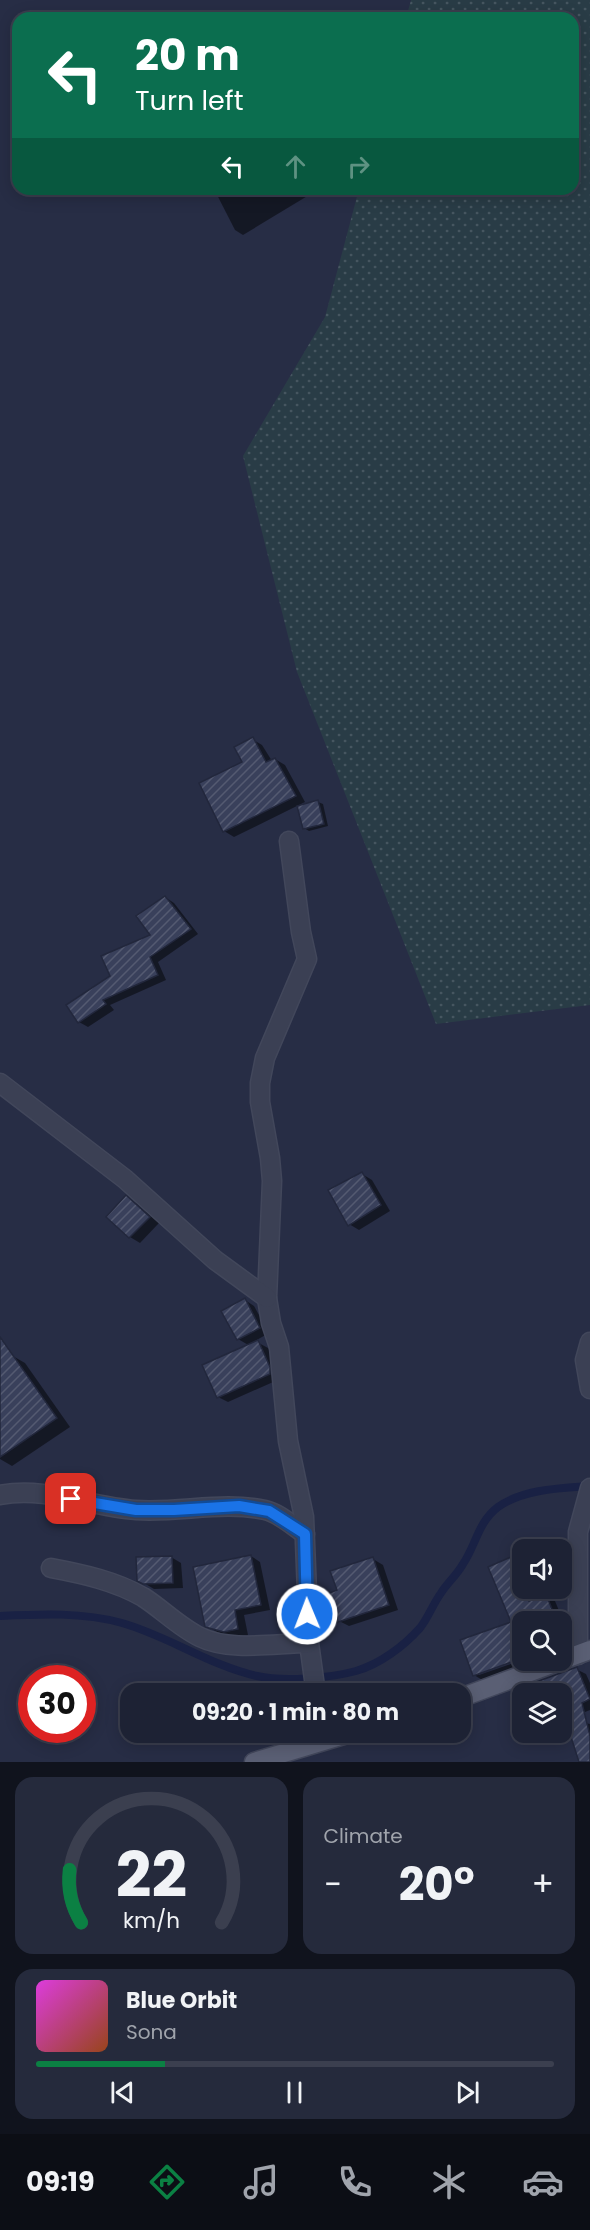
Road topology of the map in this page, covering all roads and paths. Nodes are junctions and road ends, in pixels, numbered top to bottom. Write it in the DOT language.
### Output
graph roads {
  1 [pos="289,841"];
  2 [pos="0,1083"];
  3 [pos="267,1298"];
  4 [pos="590,1342"];
  5 [pos="590,1389"];
  6 [pos="0,1495"];
  7 [pos="588,1496"];
  8 [pos="305,1534"];
  9 [pos="51,1568"];
  10 [pos="310,1652"];
  11 [pos="584,1652"];
  12 [pos="314,1683"];
  13 [pos="471,1694"];
  14 [pos="306,1743"];
  15 [pos="254,1762"];
  1 -- 3 [label="street"];
  2 -- 3 [label="street"];
  3 -- 8 [label="street"];
  4 -- 5 [label="street"];
  6 -- 8 [label="street"];
  7 -- 11 [label="street"];
  8 -- 10 [label="street"];
  9 -- 10 [label="street"];
  10 -- 12 [label="street"];
  11 -- 13 [label="main road"];
  14 -- 15 [label="main road"];
}
